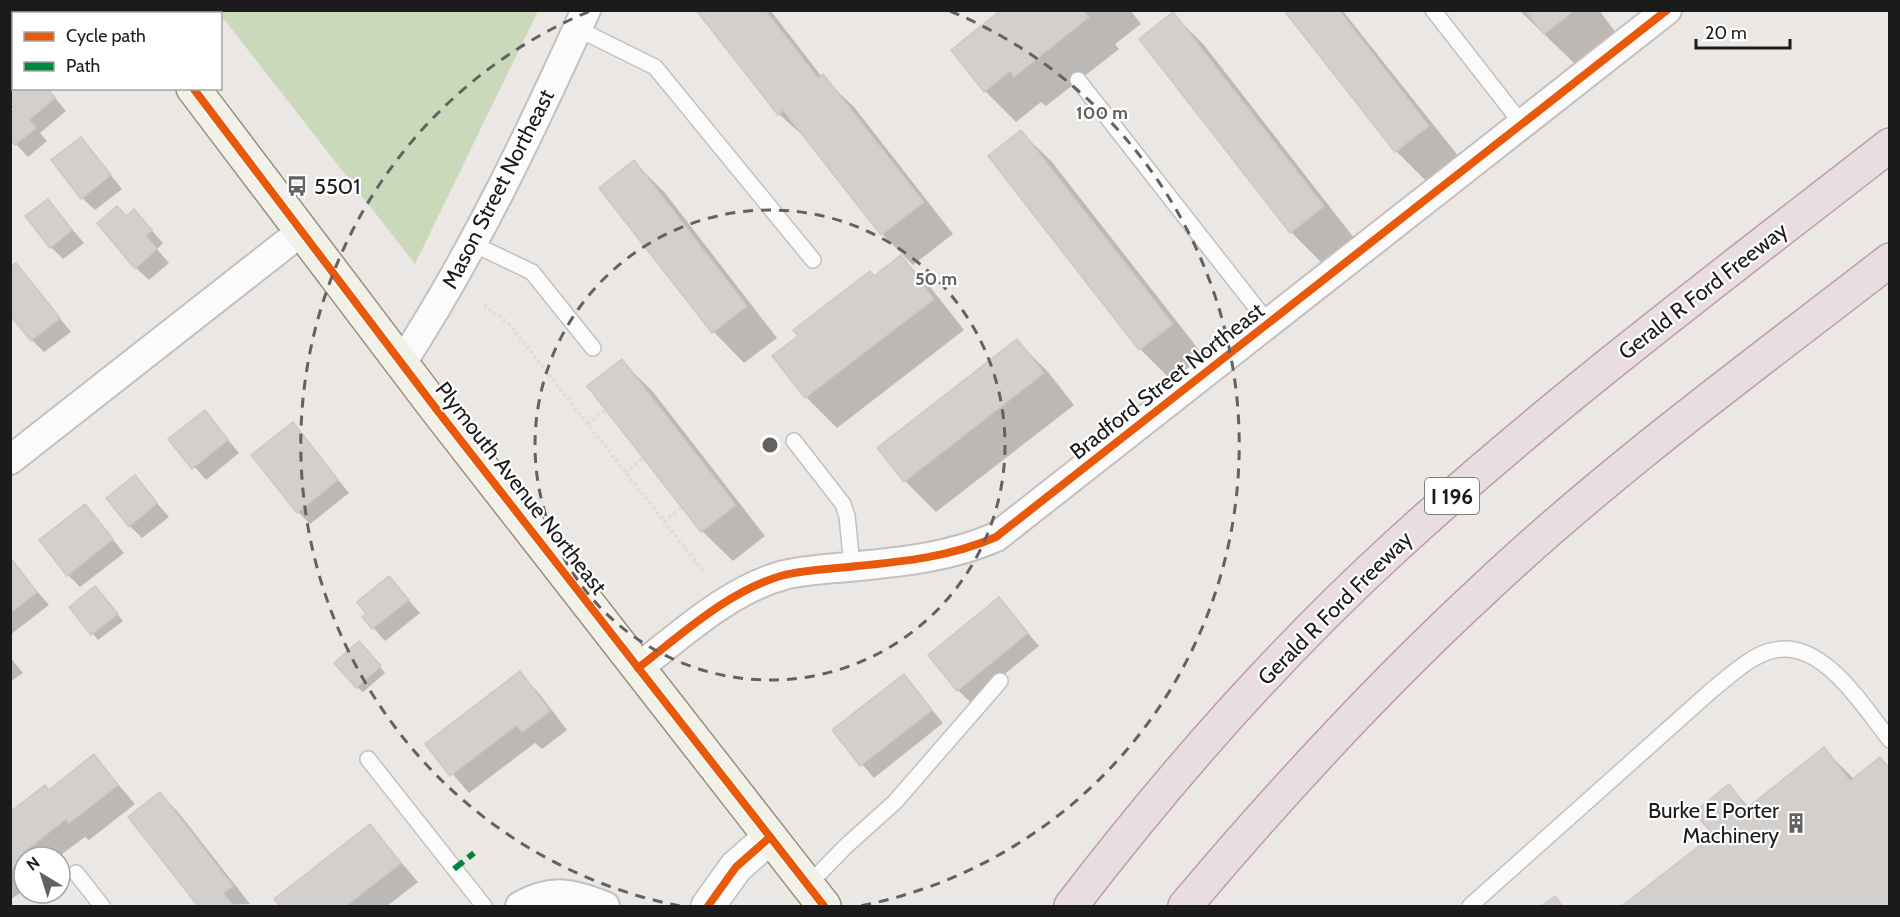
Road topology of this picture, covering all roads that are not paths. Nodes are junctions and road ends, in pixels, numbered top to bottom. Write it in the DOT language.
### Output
graph roads {
  1 [pos="1432,10"];
  2 [pos="1656,14"];
  3 [pos="582,20"];
  4 [pos="1078,80"];
  5 [pos="195,90"];
  6 [pos="1522,124"];
  7 [pos="1890,145"];
  8 [pos="302,231"];
  9 [pos="473,244"];
  10 [pos="813,260"];
  11 [pos="1890,260"];
  12 [pos="1269,324"];
  13 [pos="593,348"];
  14 [pos="401,363"];
  15 [pos="794,441"];
  16 [pos="10,460"];
  17 [pos="852,566"];
  18 [pos="638,668"];
  19 [pos="1000,681"];
  20 [pos="1890,741"];
  21 [pos="368,759"];
  22 [pos="770,837"];
  23 [pos="76,873"];
  24 [pos="816,896"];
  25 [pos="102,906"];
  26 [pos="484,906"];
  27 [pos="520,906"];
  28 [pos="605,906"];
  29 [pos="708,906"];
  30 [pos="1071,906"];
  31 [pos="1185,906"];
  32 [pos="1470,906"];
  1 -- 6 [label="lane"];
  2 -- 6 [label="street, Bradford Street Northeast"];
  3 -- 9 [label="street, Mason Street Northeast"];
  3 -- 10 [label="lane"];
  4 -- 12 [label="lane"];
  5 -- 8 [label="main road, Plymouth Avenue Northeast"];
  6 -- 12 [label="street, Bradford Street Northeast"];
  7 -- 30 [label="highway, Gerald R Ford Freeway / I 196"];
  8 -- 14 [label="main road, Plymouth Avenue Northeast"];
  8 -- 16 [label="street"];
  9 -- 13 [label="lane"];
  9 -- 14 [label="street, Mason Street Northeast"];
  11 -- 31 [label="highway"];
  12 -- 17 [label="street, Bradford Street Northeast"];
  14 -- 18 [label="main road, Plymouth Avenue Northeast"];
  15 -- 17 [label="lane"];
  17 -- 18 [label="street, Bradford Street Northeast"];
  18 -- 22 [label="main road, Plymouth Avenue Northeast"];
  19 -- 24 [label="lane"];
  20 -- 32 [label="lane"];
  21 -- 26 [label="lane"];
  22 -- 24 [label="main road, Plymouth Avenue Northeast"];
  22 -- 29 [label="street"];
  23 -- 25 [label="lane"];
  27 -- 28 [label="street"];
}
